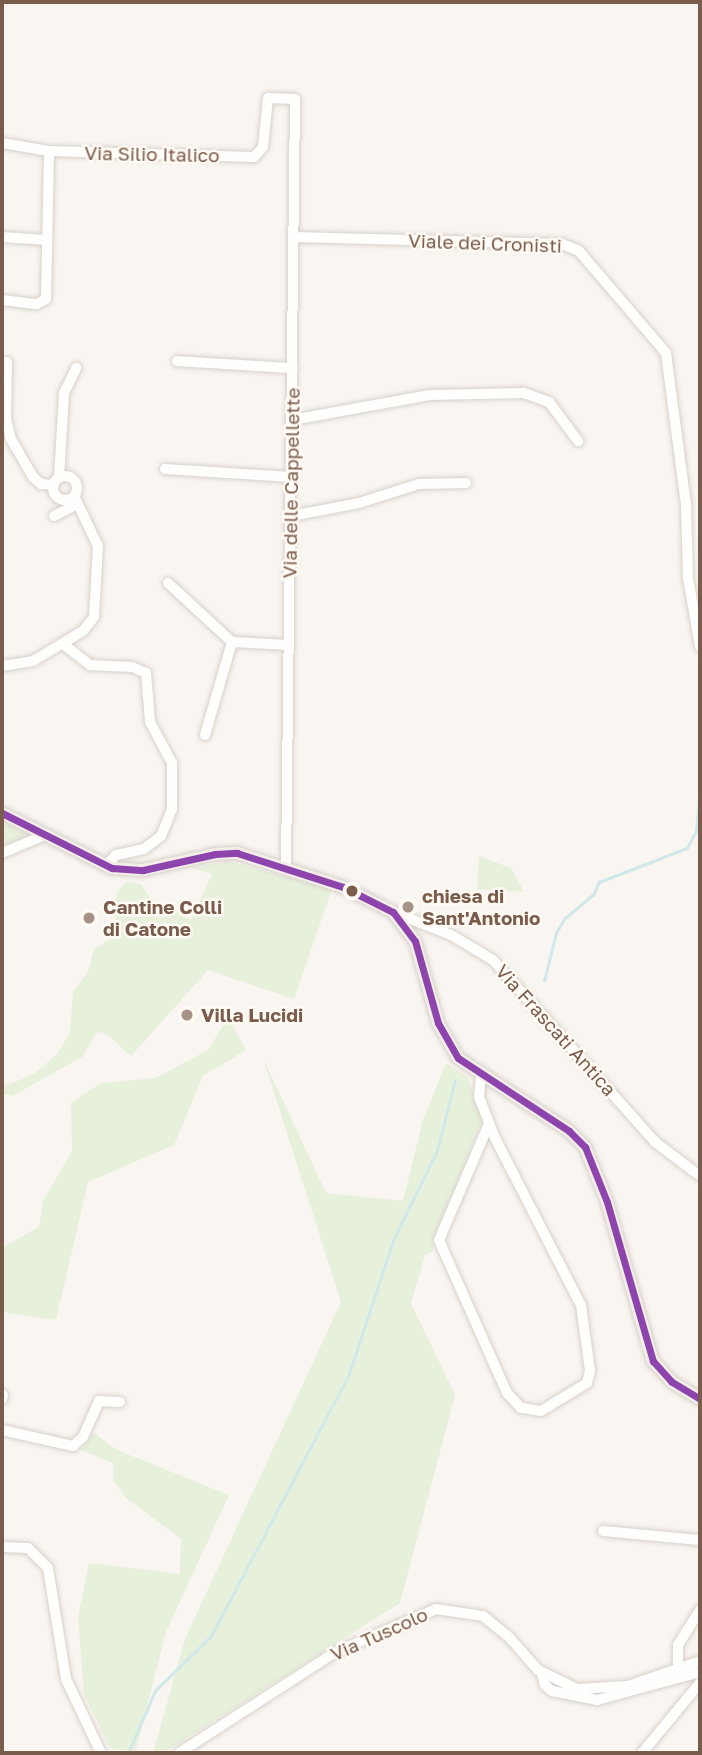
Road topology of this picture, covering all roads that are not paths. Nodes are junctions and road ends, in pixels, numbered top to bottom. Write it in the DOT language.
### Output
graph roads {
  1 [pos="295,99"];
  2 [pos="2,143"];
  3 [pos="49,151"];
  4 [pos="2,237"];
  5 [pos="294,237"];
  6 [pos="47,240"];
  7 [pos="2,300"];
  8 [pos="177,361"];
  9 [pos="7,362"];
  10 [pos="76,368"];
  11 [pos="293,368"];
  12 [pos="292,420"];
  13 [pos="578,441"];
  14 [pos="165,469"];
  15 [pos="291,477"];
  16 [pos="56,481"];
  17 [pos="466,482"];
  18 [pos="75,501"];
  19 [pos="54,516"];
  20 [pos="291,516"];
  21 [pos="168,583"];
  22 [pos="232,642"];
  23 [pos="64,644"];
  24 [pos="289,645"];
  25 [pos="700,647"];
  26 [pos="2,666"];
  27 [pos="205,736"];
  28 [pos="2,813"];
  29 [pos="45,835"];
  30 [pos="2,853"];
  31 [pos="106,866"];
  32 [pos="286,868"];
  33 [pos="393,912"];
  34 [pos="481,1077"];
  35 [pos="489,1125"];
  36 [pos="700,1177"];
  37 [pos="700,1399"];
  38 [pos="120,1402"];
  39 [pos="2,1430"];
  40 [pos="603,1531"];
  41 [pos="700,1540"];
  42 [pos="2,1546"];
  43 [pos="700,1610"];
  44 [pos="700,1661"];
  45 [pos="678,1667"];
  46 [pos="700,1672"];
  47 [pos="542,1674"];
  48 [pos="700,1683"];
  49 [pos="101,1753"];
  50 [pos="179,1753"];
  51 [pos="642,1753"];
  1 -- 3 [label="street, Via Silio Italico"];
  1 -- 5 [label="street, Via delle Cappellette"];
  2 -- 3 [label="street"];
  3 -- 6 [label="street"];
  4 -- 6 [label="street"];
  5 -- 11 [label="street, Via delle Cappellette"];
  5 -- 25 [label="street, Viale dei Cronisti"];
  6 -- 7 [label="street"];
  8 -- 11 [label="street"];
  9 -- 16 [label="street"];
  10 -- 16 [label="street"];
  11 -- 12 [label="street, Via delle Cappellette"];
  12 -- 13 [label="street"];
  12 -- 15 [label="street, Via delle Cappellette"];
  14 -- 15 [label="street"];
  15 -- 20 [label="street, Via delle Cappellette"];
  16 -- 18 [label="street"];
  16 -- 18 [label="street"];
  17 -- 20 [label="street"];
  18 -- 19 [label="street"];
  18 -- 23 [label="street"];
  20 -- 24 [label="street, Via delle Cappellette"];
  21 -- 22 [label="street"];
  22 -- 24 [label="street"];
  22 -- 27 [label="street"];
  23 -- 26 [label="street"];
  23 -- 31 [label="street"];
  24 -- 32 [label="street, Via delle Cappellette"];
  28 -- 29 [label="main road"];
  29 -- 30 [label="street"];
  29 -- 31 [label="main road"];
  31 -- 32 [label="main road"];
  32 -- 33 [label="main road"];
  33 -- 34 [label="main road"];
  33 -- 36 [label="street, Via Frascati Antica"];
  34 -- 35 [label="street"];
  34 -- 37 [label="main road"];
  35 -- 35 [label="street"];
  38 -- 39 [label="street"];
  40 -- 41 [label="street"];
  42 -- 49 [label="street"];
  43 -- 45 [label="street"];
  44 -- 45 [label="street, Via Tuscolo"];
  45 -- 47 [label="street, Via Tuscolo"];
  46 -- 47 [label="street"];
  47 -- 50 [label="street, Via Tuscolo"];
  48 -- 51 [label="street"];
}
